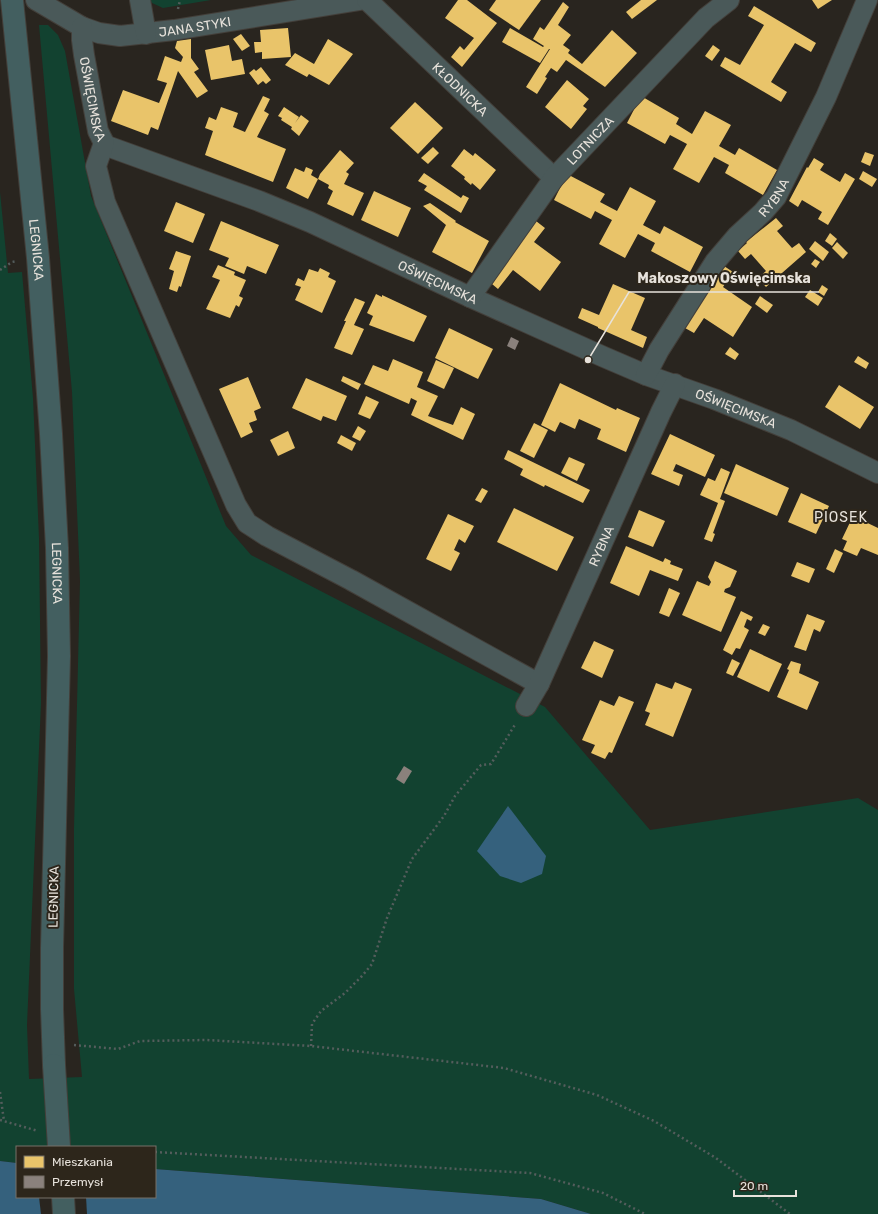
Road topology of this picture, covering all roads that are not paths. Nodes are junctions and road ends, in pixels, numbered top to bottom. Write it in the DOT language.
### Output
graph roads {
  1 [pos="36,0"];
  2 [pos="140,0"];
  3 [pos="360,0"];
  4 [pos="367,0"];
  5 [pos="729,0"];
  6 [pos="867,0"];
  7 [pos="18,1"];
  8 [pos="82,27"];
  9 [pos="146,34"];
  10 [pos="104,143"];
  11 [pos="554,178"];
  12 [pos="470,297"];
  13 [pos="646,374"];
  14 [pos="675,384"];
  15 [pos="878,473"];
  16 [pos="539,684"];
  17 [pos="526,706"];
  18 [pos="60,1146"];
  19 [pos="63,1198"];
  20 [pos="64,1214"];
  1 -- 8 [label="street, JANA STYKI"];
  2 -- 9 [label="street"];
  3 -- 9 [label="street, JANA STYKI"];
  4 -- 11 [label="street, KŁODNICKA"];
  5 -- 11 [label="street, LOTNICZA"];
  6 -- 13 [label="street, RYBNA"];
  7 -- 18 [label="main road, LEGNICKA, bridge"];
  8 -- 9 [label="street, JANA STYKI"];
  8 -- 10 [label="street, OŚWIĘCIMSKA"];
  10 -- 12 [label="street, OŚWIĘCIMSKA"];
  10 -- 16 [label="street"];
  11 -- 12 [label="street, LOTNICZA"];
  12 -- 13 [label="street, OŚWIĘCIMSKA"];
  13 -- 14 [label="street, OŚWIĘCIMSKA"];
  14 -- 15 [label="street, OŚWIĘCIMSKA"];
  14 -- 16 [label="street, RYBNA"];
  16 -- 17 [label="street, RYBNA"];
  19 -- 20 [label="main road"];
}
